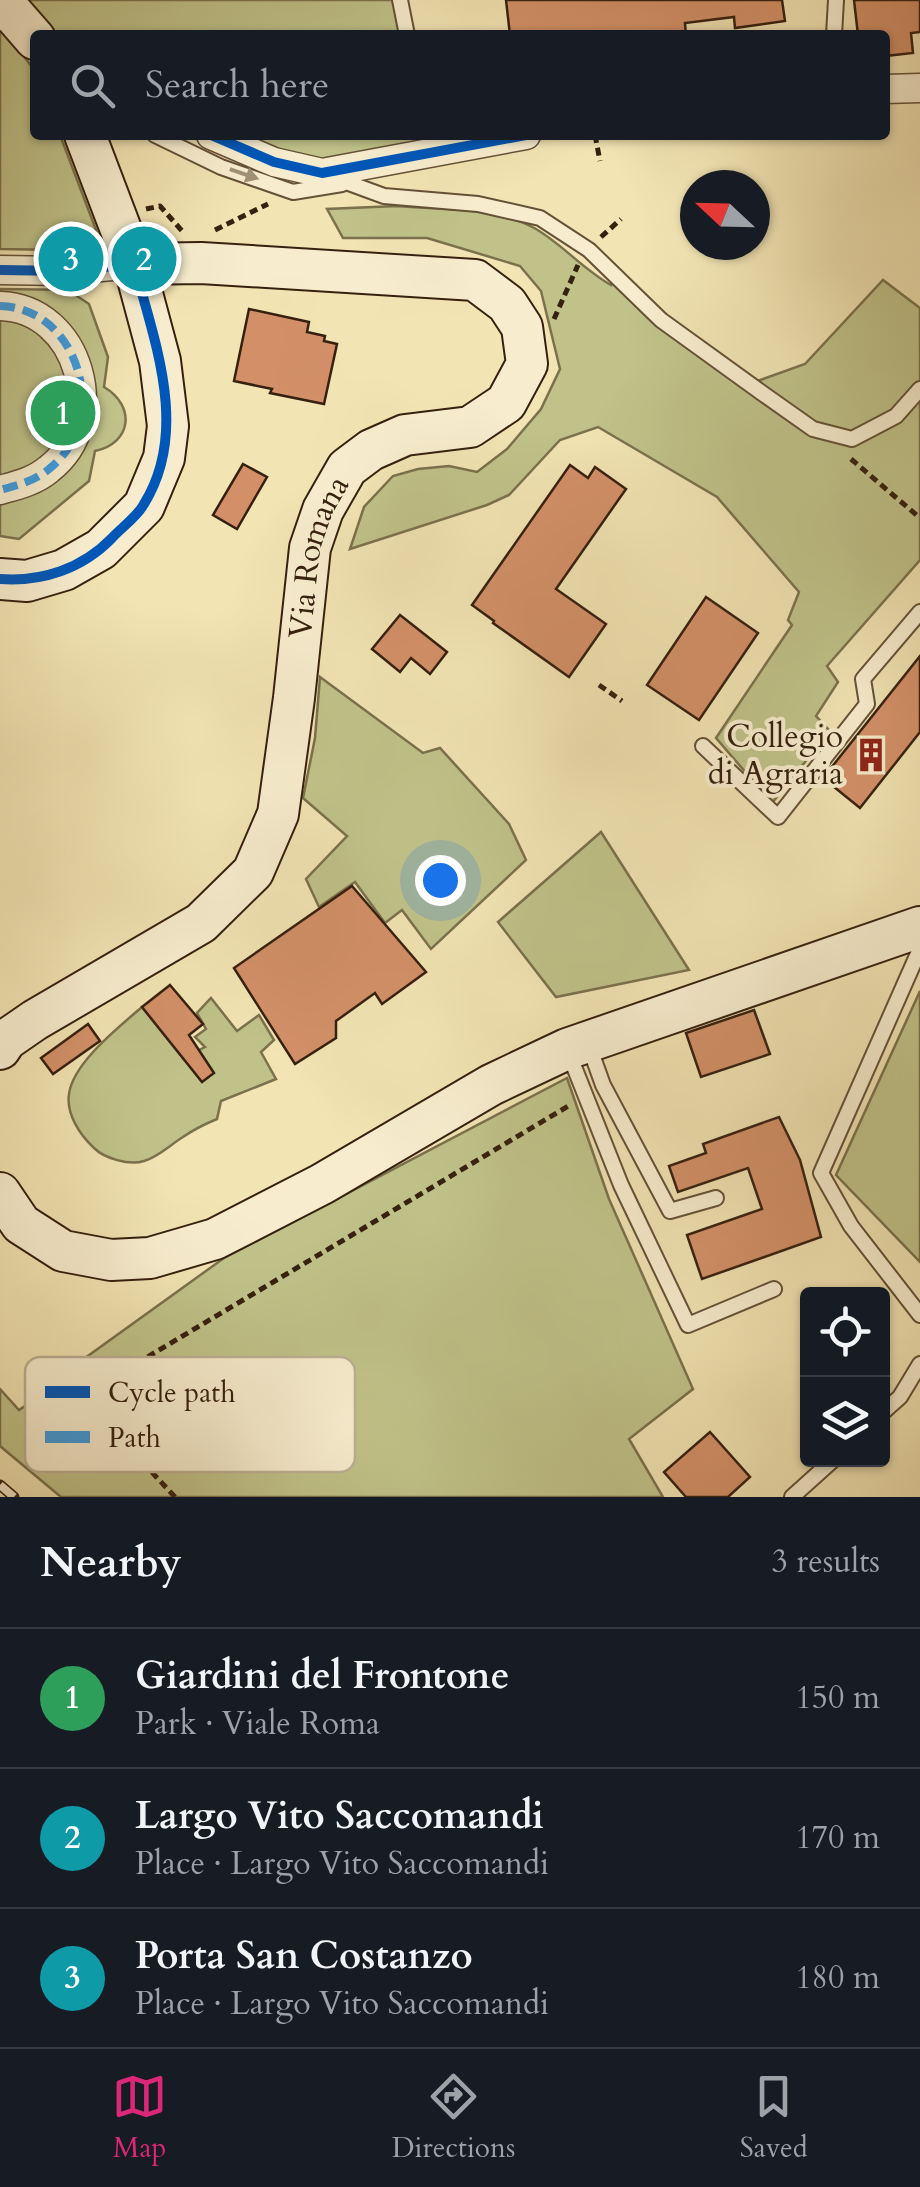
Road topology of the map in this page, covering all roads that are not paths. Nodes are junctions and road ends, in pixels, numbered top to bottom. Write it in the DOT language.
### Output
graph roads {
  1 [pos="1,0"];
  2 [pos="400,0"];
  3 [pos="836,0"];
  4 [pos="405,30"];
  5 [pos="834,30"];
  6 [pos="30,33"];
  7 [pos="920,88"];
  8 [pos="890,89"];
  9 [pos="87,140"];
  10 [pos="166,140"];
  11 [pos="223,140"];
  12 [pos="470,140"];
  13 [pos="426,144"];
  14 [pos="333,178"];
  15 [pos="134,264"];
  16 [pos="0,270"];
  17 [pos="0,306"];
  18 [pos="920,389"];
  19 [pos="0,490"];
  20 [pos="0,579"];
  21 [pos="920,612"];
  22 [pos="703,746"];
  23 [pos="920,926"];
  24 [pos="920,948"];
  25 [pos="2,1042"];
  26 [pos="577,1045"];
  27 [pos="0,1193"];
  28 [pos="716,1198"];
  29 [pos="774,1289"];
  30 [pos="920,1314"];
  31 [pos="920,1364"];
  32 [pos="890,1406"];
  33 [pos="825,1467"];
  34 [pos="792,1497"];
  1 -- 6 [label="main road"];
  2 -- 4 [label="lane"];
  3 -- 5 [label="lane"];
  7 -- 8 [label="street"];
  9 -- 15 [label="main road"];
  10 -- 14 [label="lane, one-way"];
  11 -- 14 [label="street"];
  12 -- 13 [label="street"];
  13 -- 14 [label="street"];
  14 -- 18 [label="lane"];
  15 -- 16 [label="street"];
  15 -- 20 [label="main road"];
  15 -- 25 [label="main road, Via Romana"];
  17 -- 19 [label="street"];
  21 -- 22 [label="lane"];
  23 -- 26 [label="main road"];
  24 -- 30 [label="lane"];
  26 -- 27 [label="main road"];
  26 -- 28 [label="lane"];
  26 -- 29 [label="lane"];
  31 -- 32 [label="lane"];
  33 -- 34 [label="lane"];
}
